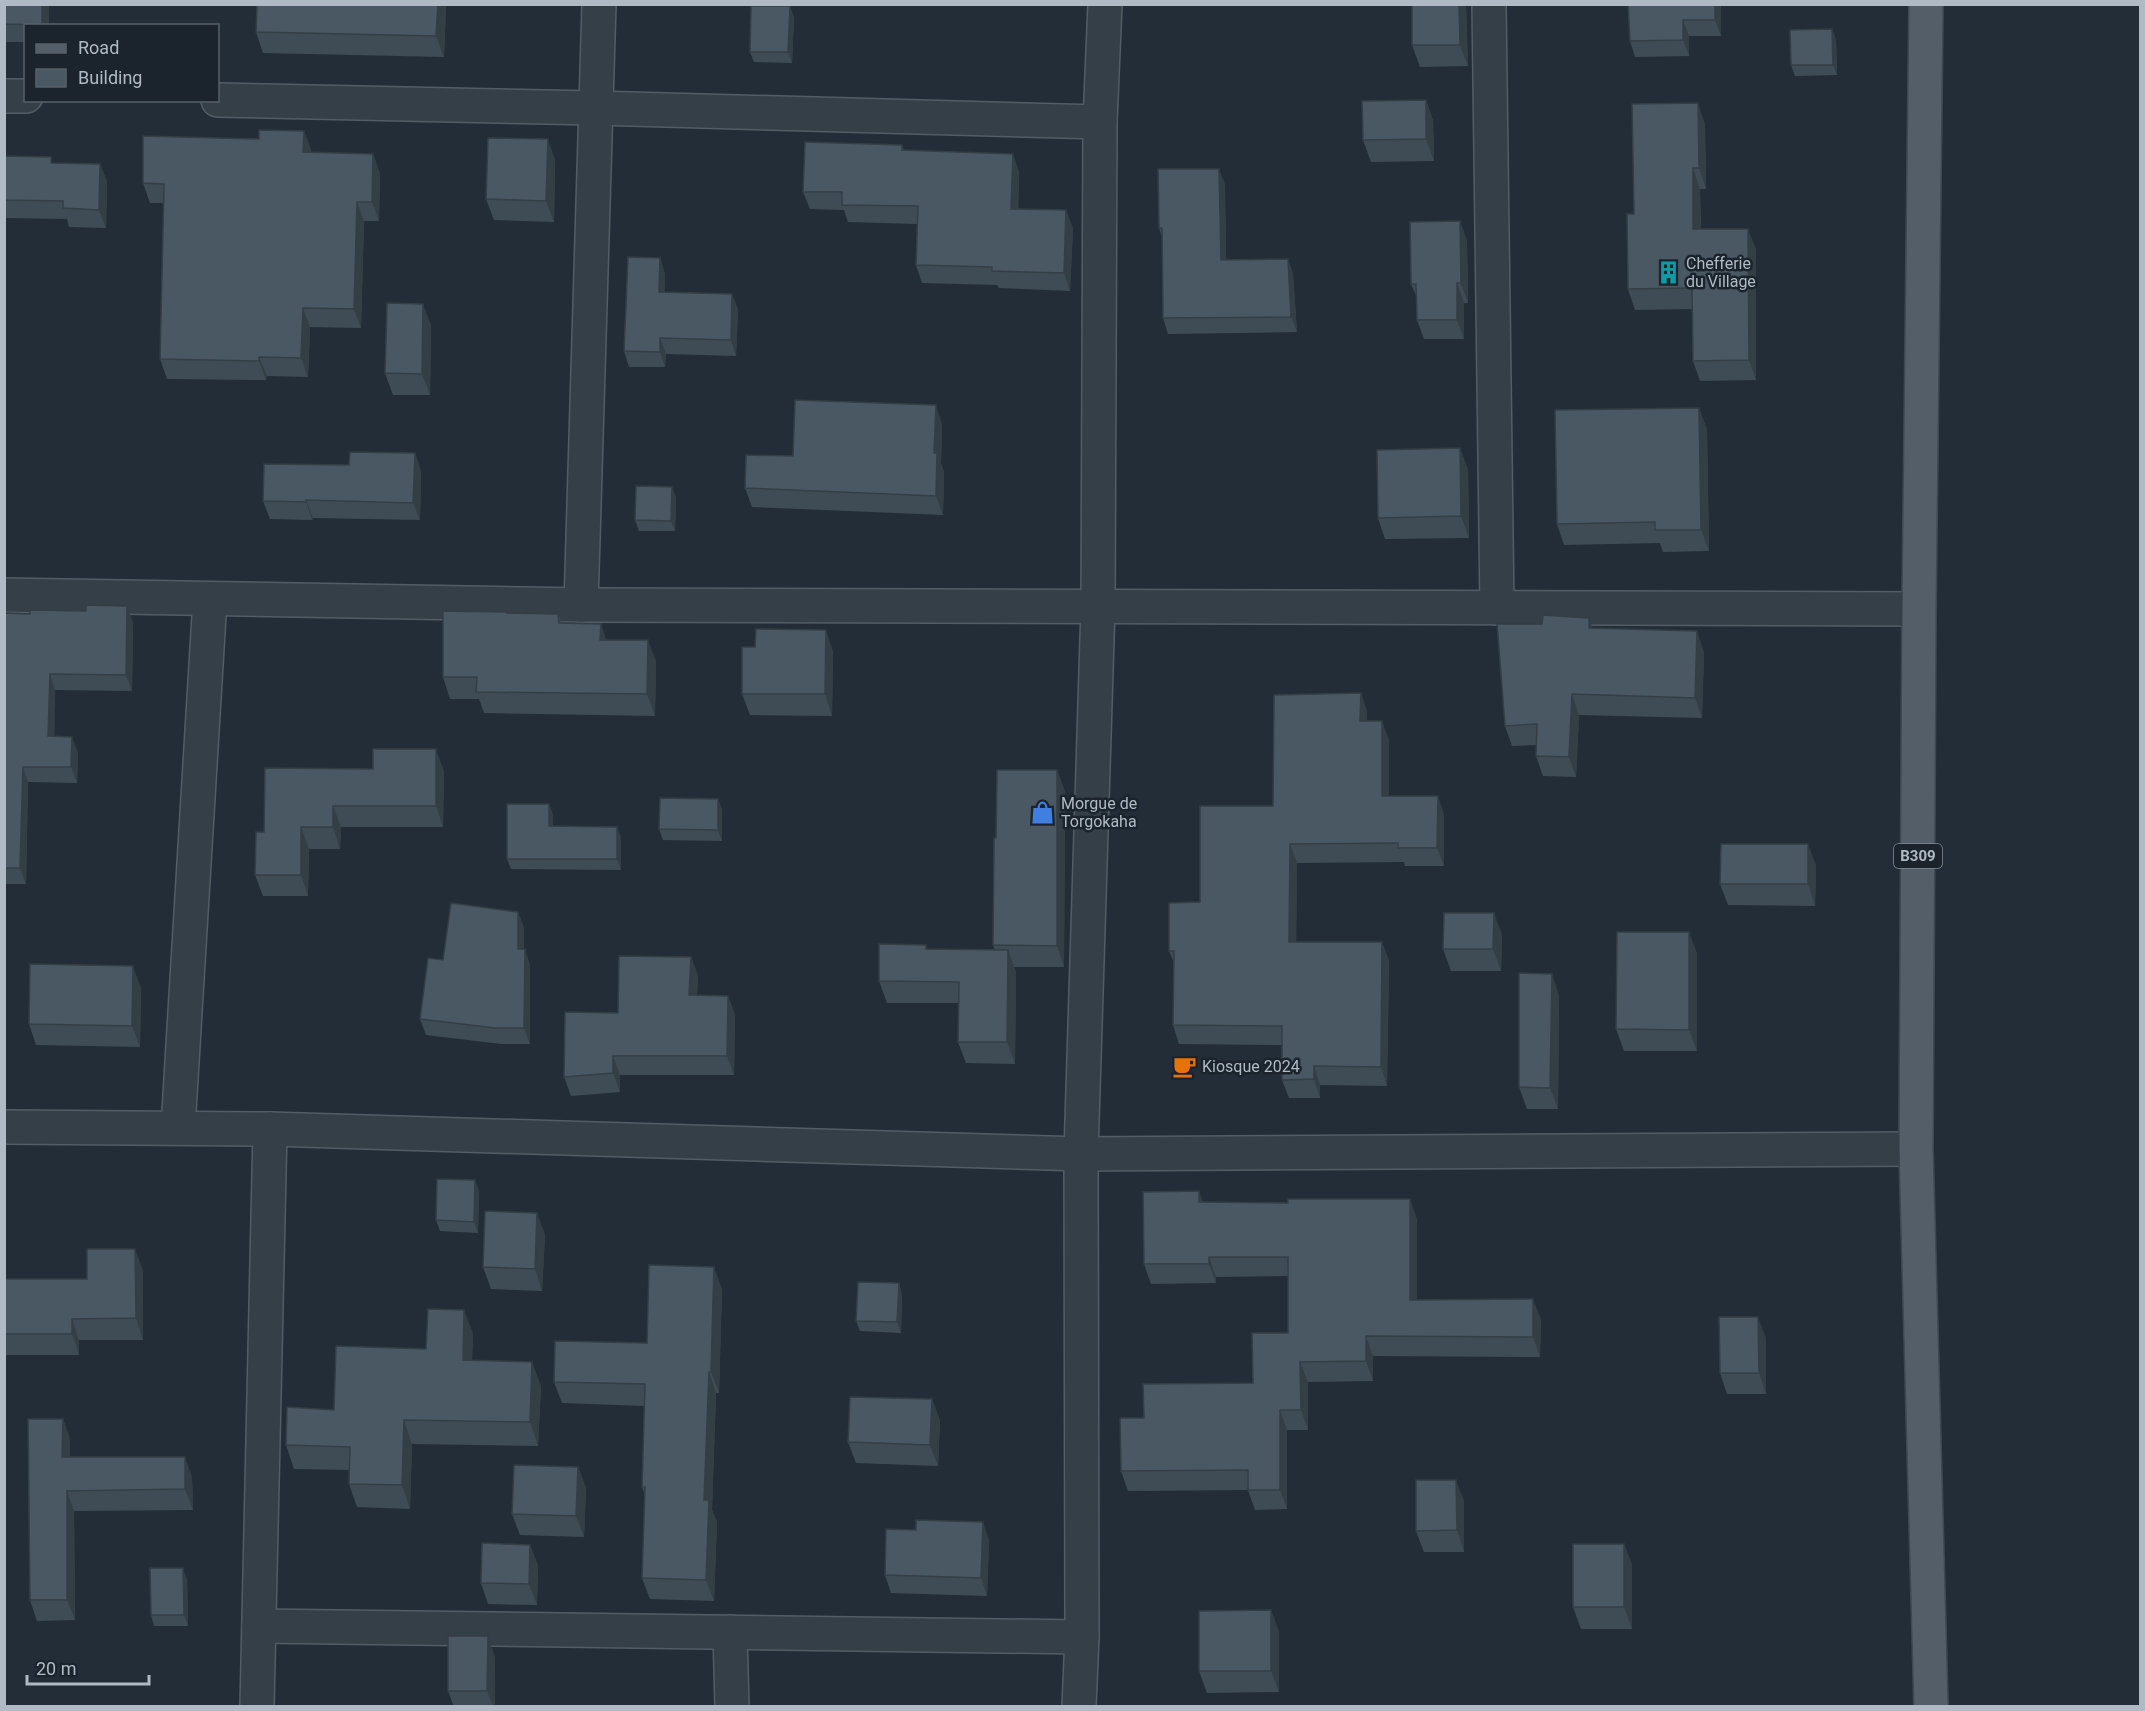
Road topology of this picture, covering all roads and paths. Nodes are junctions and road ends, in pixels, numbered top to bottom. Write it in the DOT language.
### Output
graph roads {
  1 [pos="599,4"];
  2 [pos="1105,4"];
  3 [pos="1489,4"];
  4 [pos="1926,4"];
  5 [pos="4,96"];
  6 [pos="24,96"];
  7 [pos="219,100"];
  8 [pos="595,108"];
  9 [pos="1100,122"];
  10 [pos="4,595"];
  11 [pos="210,599"];
  12 [pos="581,605"];
  13 [pos="1098,607"];
  14 [pos="1497,608"];
  15 [pos="1919,609"];
  16 [pos="4,1127"];
  17 [pos="177,1128"];
  18 [pos="270,1129"];
  19 [pos="1916,1149"];
  20 [pos="1081,1154"];
  21 [pos="259,1626"];
  22 [pos="730,1632"];
  23 [pos="1082,1636"];
  24 [pos="257,1707"];
  25 [pos="732,1707"];
  26 [pos="1078,1707"];
  27 [pos="1931,1707"];
  1 -- 8 [label="street"];
  2 -- 9 [label="street"];
  3 -- 14 [label="street"];
  4 -- 15 [label="main road, B309"];
  5 -- 6 [label="street"];
  7 -- 8 [label="street"];
  8 -- 9 [label="street"];
  8 -- 12 [label="street"];
  9 -- 13 [label="street"];
  10 -- 11 [label="street"];
  11 -- 12 [label="street"];
  11 -- 17 [label="street"];
  12 -- 13 [label="street"];
  13 -- 14 [label="street"];
  13 -- 20 [label="street"];
  14 -- 15 [label="street"];
  15 -- 19 [label="main road, B309"];
  16 -- 17 [label="street"];
  17 -- 18 [label="street"];
  18 -- 20 [label="street"];
  18 -- 21 [label="street"];
  19 -- 20 [label="street"];
  19 -- 27 [label="main road, B309"];
  20 -- 23 [label="street"];
  21 -- 22 [label="street"];
  21 -- 24 [label="street"];
  22 -- 23 [label="street"];
  22 -- 25 [label="street"];
  23 -- 26 [label="street"];
}
